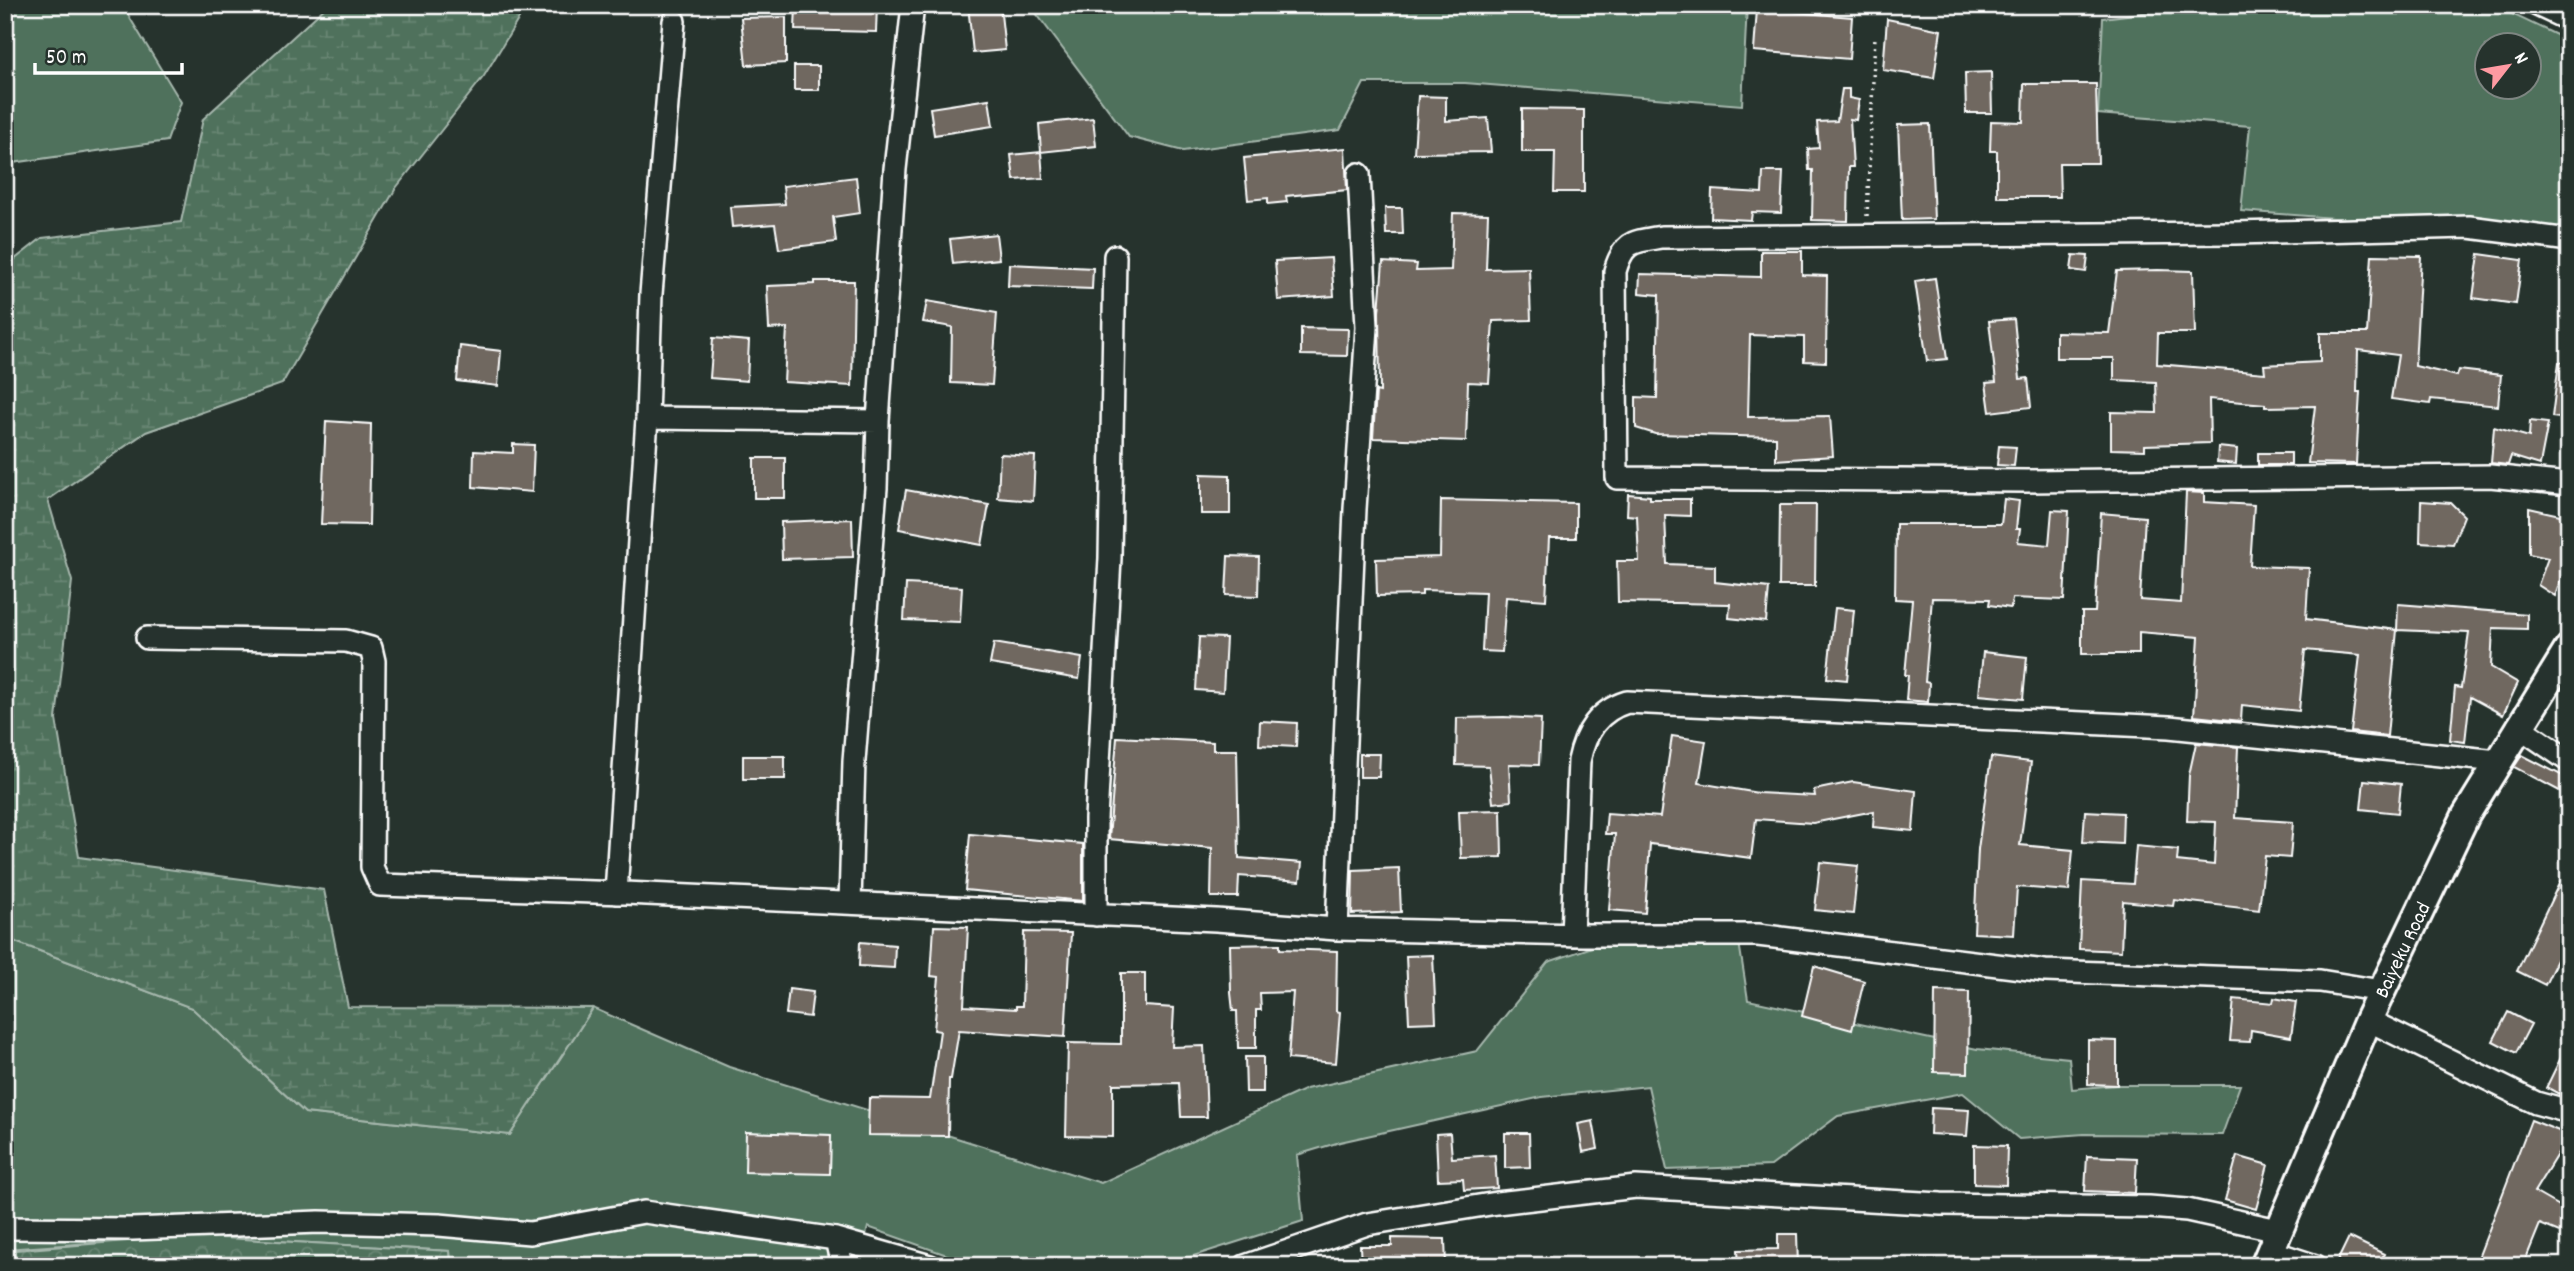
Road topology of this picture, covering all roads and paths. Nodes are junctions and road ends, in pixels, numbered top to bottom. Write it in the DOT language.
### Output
graph roads {
  1 [pos="913,5"];
  2 [pos="2091,5"];
  3 [pos="2537,5"];
  4 [pos="2103,6"];
  5 [pos="2569,20"];
  6 [pos="674,22"];
  7 [pos="1875,36"];
  8 [pos="1359,174"];
  9 [pos="1866,235"];
  10 [pos="2569,240"];
  11 [pos="1115,256"];
  12 [pos="647,418"];
  13 [pos="878,421"];
  14 [pos="2569,484"];
  15 [pos="147,638"];
  16 [pos="2569,648"];
  17 [pos="2518,726"];
  18 [pos="2498,761"];
  19 [pos="2569,761"];
  20 [pos="616,893"];
  21 [pos="850,903"];
  22 [pos="1096,915"];
  23 [pos="1337,929"];
  24 [pos="1572,935"];
  25 [pos="2381,991"];
  26 [pos="2368,1020"];
  27 [pos="2569,1112"];
  28 [pos="5,1228"];
  29 [pos="836,1240"];
  30 [pos="858,1246"];
  31 [pos="2270,1249"];
  32 [pos="843,1266"];
  33 [pos="930,1266"];
  34 [pos="1245,1266"];
  35 [pos="2316,1266"];
  1 -- 13 [label="street"];
  2 -- 4 [label="path"];
  3 -- 5 [label="street"];
  6 -- 12 [label="street"];
  7 -- 9 [label="path"];
  8 -- 23 [label="street"];
  9 -- 10 [label="street"];
  9 -- 14 [label="street"];
  11 -- 22 [label="street"];
  12 -- 13 [label="street"];
  12 -- 20 [label="street"];
  13 -- 21 [label="street"];
  15 -- 20 [label="street"];
  16 -- 17 [label="main road, Baiyeku Road"];
  17 -- 18 [label="main road, Baiyeku Road"];
  17 -- 19 [label="street"];
  18 -- 24 [label="street"];
  18 -- 25 [label="main road, Baiyeku Road"];
  20 -- 21 [label="street"];
  21 -- 22 [label="street"];
  22 -- 23 [label="street"];
  23 -- 24 [label="street"];
  24 -- 25 [label="street"];
  25 -- 26 [label="main road, Baiyeku Road"];
  26 -- 27 [label="street"];
  26 -- 31 [label="main road, Baiyeku Road"];
  28 -- 29 [label="street"];
  29 -- 30 [label="street"];
  29 -- 32 [label="street"];
  30 -- 32 [label="street"];
  30 -- 33 [label="street"];
  31 -- 34 [label="street"];
  31 -- 35 [label="street"];
}
